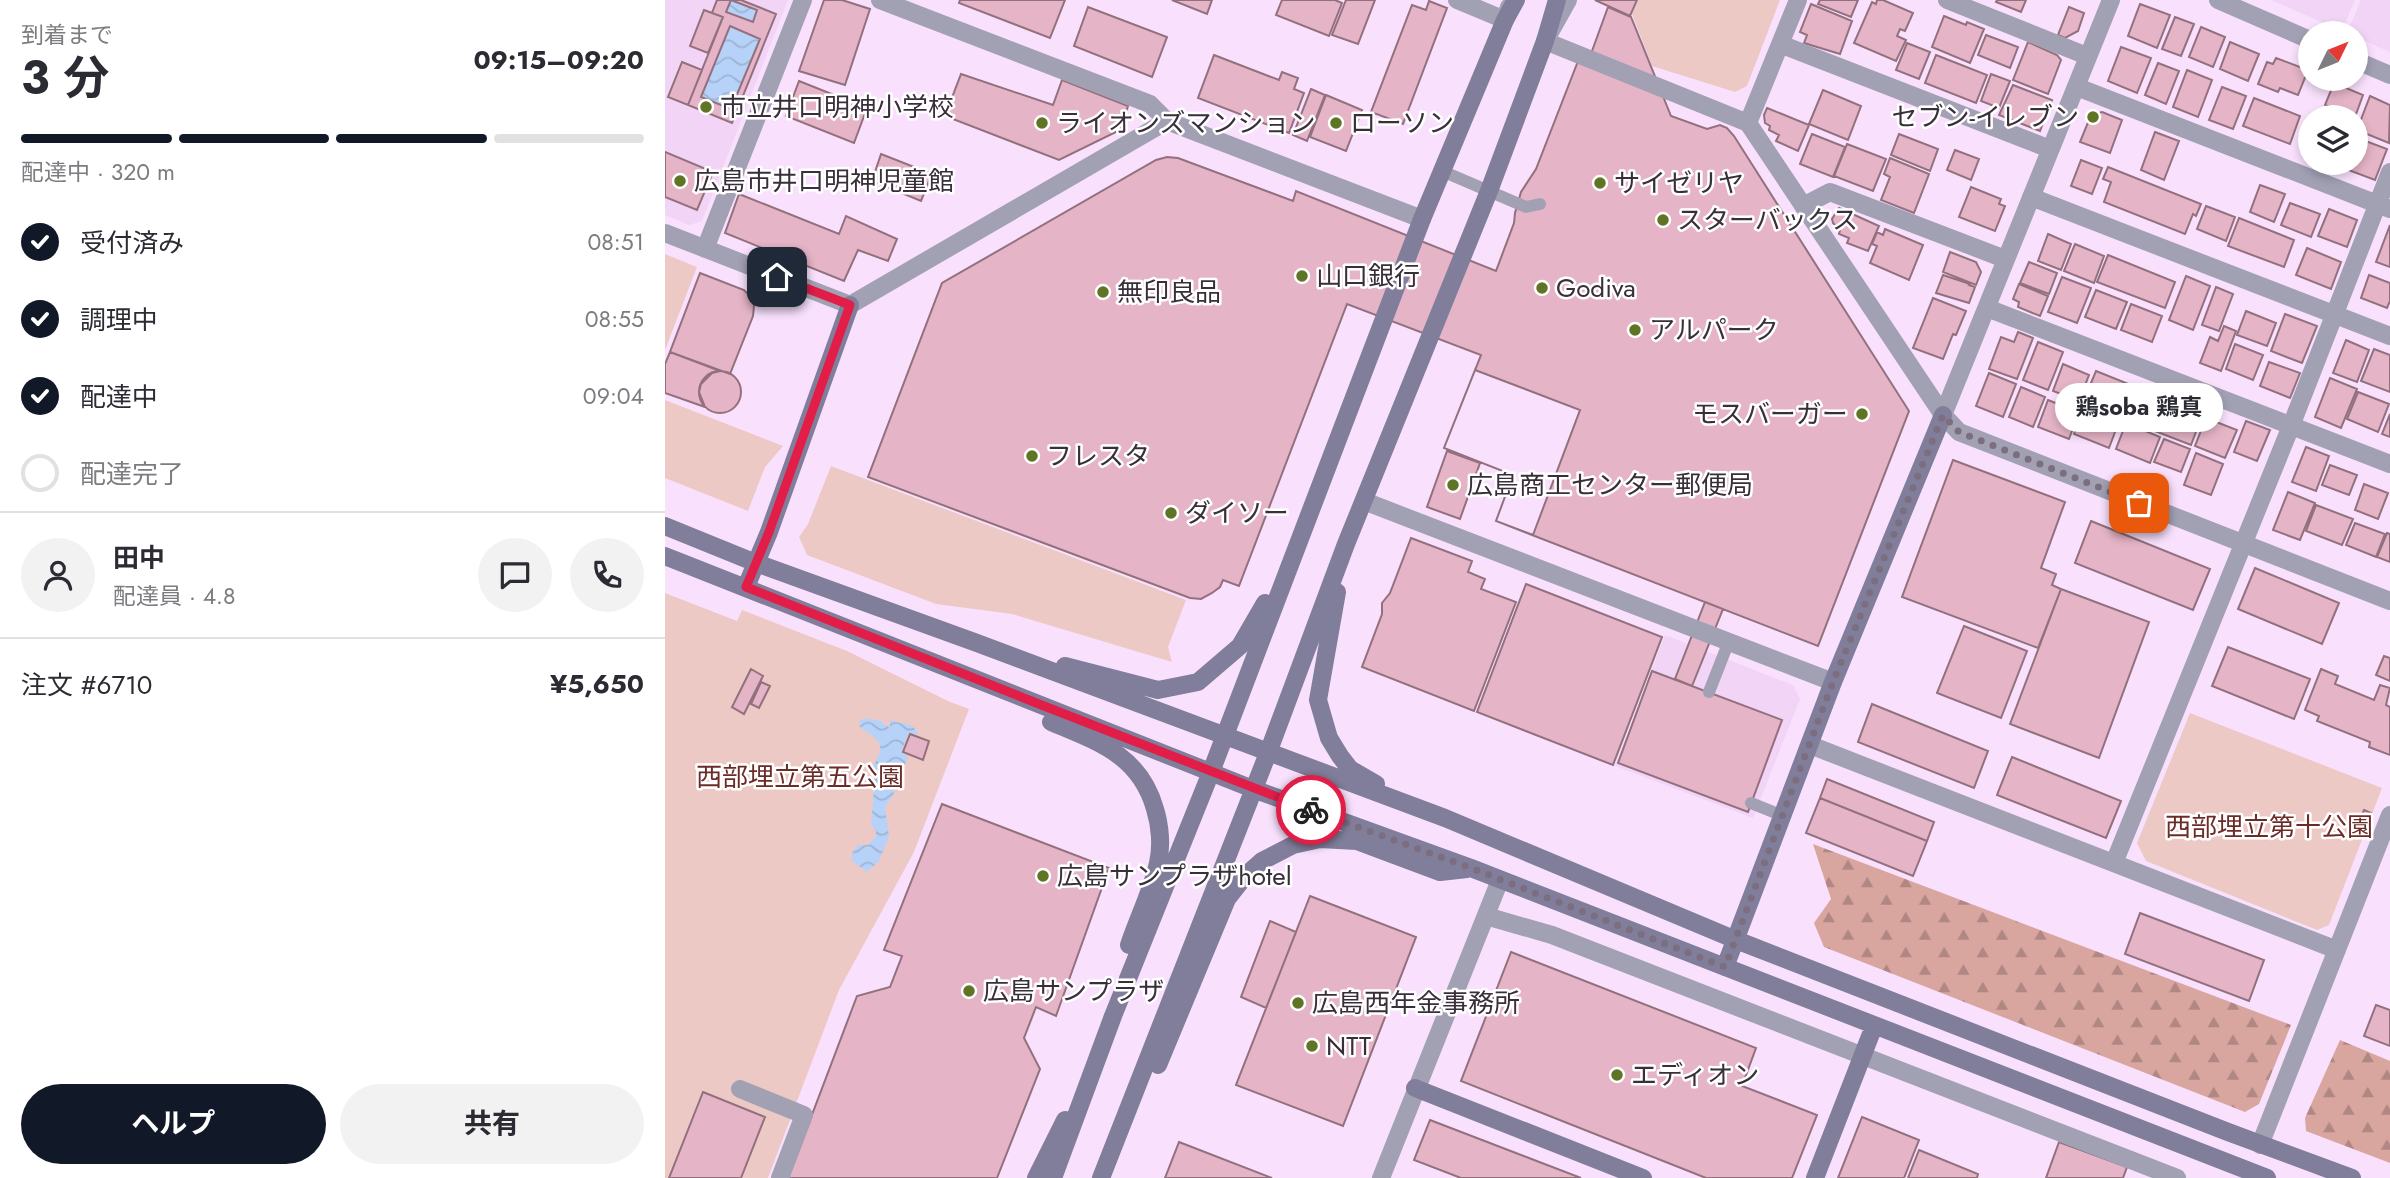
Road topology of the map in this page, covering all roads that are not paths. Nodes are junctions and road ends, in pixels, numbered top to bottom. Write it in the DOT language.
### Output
graph roads {
  1 [pos="803,0"];
  2 [pos="880,0"];
  3 [pos="1457,0"];
  4 [pos="1510,0"];
  5 [pos="1516,0"];
  6 [pos="1557,0"];
  7 [pos="1568,0"];
  8 [pos="1798,0"];
  9 [pos="1947,0"];
  10 [pos="2111,0"];
  11 [pos="2218,0"];
  12 [pos="1505,20"];
  13 [pos="2298,35"];
  14 [pos="1545,41"];
  15 [pos="1780,44"];
  16 [pos="2087,56"];
  17 [pos="2368,66"];
  18 [pos="2390,75"];
  19 [pos="2077,87"];
  20 [pos="1167,121"];
  21 [pos="1748,123"];
  22 [pos="2050,149"];
  23 [pos="1442,171"];
  24 [pos="2390,172"];
  25 [pos="1489,191"];
  26 [pos="2031,197"];
  27 [pos="1541,204"];
  28 [pos="1803,206"];
  29 [pos="2384,206"];
  30 [pos="1422,219"];
  31 [pos="665,233"];
  32 [pos="705,249"];
  33 [pos="2005,259"];
  34 [pos="850,305"];
  35 [pos="1987,308"];
  36 [pos="2335,314"];
  37 [pos="2390,336"];
  38 [pos="1943,415"];
  39 [pos="2291,426"];
  40 [pos="2390,464"];
  41 [pos="1364,501"];
  42 [pos="665,526"];
  43 [pos="1346,544"];
  44 [pos="2242,544"];
  45 [pos="665,556"];
  46 [pos="1291,559"];
  47 [pos="756,563"];
  48 [pos="746,587"];
  49 [pos="2390,601"];
  50 [pos="1729,641"];
  51 [pos="977,643"];
  52 [pos="948,669"];
  53 [pos="1833,682"];
  54 [pos="1709,692"];
  55 [pos="1224,736"];
  56 [pos="1809,745"];
  57 [pos="1268,753"];
  58 [pos="1211,772"];
  59 [pos="1253,789"];
  60 [pos="1751,803"];
  61 [pos="2390,815"];
  62 [pos="1783,816"];
  63 [pos="1445,818"];
  64 [pos="2114,863"];
  65 [pos="1471,868"];
  66 [pos="1500,880"];
  67 [pos="1486,916"];
  68 [pos="1736,940"];
  69 [pos="2337,950"];
  70 [pos="1725,967"];
  71 [pos="1113,1016"];
  72 [pos="1874,1027"];
  73 [pos="1099,1055"];
  74 [pos="1863,1056"];
  75 [pos="1415,1088"];
  76 [pos="740,1089"];
  77 [pos="1125,1120"];
  78 [pos="2260,1145"];
  79 [pos="2255,1176"];
  80 [pos="780,1178"];
  81 [pos="1036,1178"];
  82 [pos="1053,1178"];
  83 [pos="1104,1178"];
  84 [pos="1381,1178"];
  85 [pos="1643,1178"];
  86 [pos="1815,1178"];
  87 [pos="2177,1178"];
  88 [pos="2352,1178"];
  1 -- 32 [label="street"];
  2 -- 20 [label="street"];
  3 -- 12 [label="street"];
  4 -- 12 [label="street"];
  5 -- 12 [label="street"];
  6 -- 14 [label="street"];
  7 -- 14 [label="street"];
  8 -- 15 [label="street"];
  9 -- 16 [label="street"];
  10 -- 16 [label="street"];
  11 -- 13 [label="street"];
  12 -- 23 [label="street"];
  14 -- 21 [label="street"];
  14 -- 25 [label="street"];
  15 -- 21 [label="street"];
  15 -- 22 [label="street"];
  16 -- 19 [label="street"];
  17 -- 18 [label="street"];
  19 -- 22 [label="street"];
  19 -- 29 [label="street"];
  20 -- 30 [label="street"];
  20 -- 34 [label="street"];
  21 -- 28 [label="street"];
  22 -- 26 [label="street"];
  23 -- 25 [label="lane"];
  23 -- 30 [label="street"];
  24 -- 29 [label="street"];
  25 -- 27 [label="lane"];
  25 -- 41 [label="street"];
  26 -- 33 [label="street"];
  26 -- 36 [label="street"];
  28 -- 33 [label="street"];
  28 -- 38 [label="street"];
  29 -- 36 [label="street"];
  30 -- 46 [label="street"];
  31 -- 32 [label="street"];
  32 -- 34 [label="street"];
  33 -- 35 [label="street"];
  34 -- 47 [label="street"];
  35 -- 38 [label="street"];
  35 -- 39 [label="street"];
  36 -- 37 [label="street"];
  36 -- 39 [label="street"];
  38 -- 44 [label="street"];
  38 -- 53 [label="street"];
  39 -- 40 [label="street"];
  39 -- 44 [label="street"];
  41 -- 43 [label="street"];
  41 -- 50 [label="street"];
  42 -- 47 [label="street"];
  43 -- 57 [label="street"];
  43 -- 63 [label="street"];
  44 -- 49 [label="street"];
  44 -- 64 [label="street"];
  45 -- 48 [label="street"];
  46 -- 51 [label="street"];
  46 -- 55 [label="street"];
  47 -- 48 [label="street"];
  47 -- 51 [label="street"];
  48 -- 52 [label="street"];
  50 -- 53 [label="street"];
  50 -- 54 [label="lane"];
  51 -- 55 [label="street"];
  52 -- 58 [label="street"];
  52 -- 71 [label="street"];
  53 -- 56 [label="street"];
  55 -- 57 [label="street"];
  55 -- 58 [label="street"];
  56 -- 62 [label="street"];
  56 -- 64 [label="street"];
  57 -- 59 [label="street"];
  57 -- 63 [label="street"];
  58 -- 59 [label="street"];
  58 -- 71 [label="street"];
  59 -- 65 [label="street"];
  59 -- 77 [label="street"];
  60 -- 62 [label="lane"];
  61 -- 69 [label="street"];
  62 -- 68 [label="street"];
  63 -- 68 [label="street"];
  64 -- 69 [label="street"];
  65 -- 66 [label="street"];
  65 -- 77 [label="street"];
  66 -- 67 [label="street"];
  66 -- 70 [label="street"];
  67 -- 74 [label="street"];
  67 -- 75 [label="street"];
  68 -- 70 [label="street"];
  68 -- 78 [label="street"];
  69 -- 78 [label="street"];
  70 -- 72 [label="street"];
  71 -- 73 [label="street"];
  72 -- 74 [label="street"];
  72 -- 79 [label="street"];
  73 -- 81 [label="street"];
  73 -- 82 [label="street"];
  74 -- 86 [label="street"];
  74 -- 87 [label="street"];
  75 -- 84 [label="street"];
  75 -- 85 [label="street"];
  76 -- 80 [label="street"];
  77 -- 83 [label="street"];
  78 -- 79 [label="street"];
  78 -- 88 [label="street"];
}
